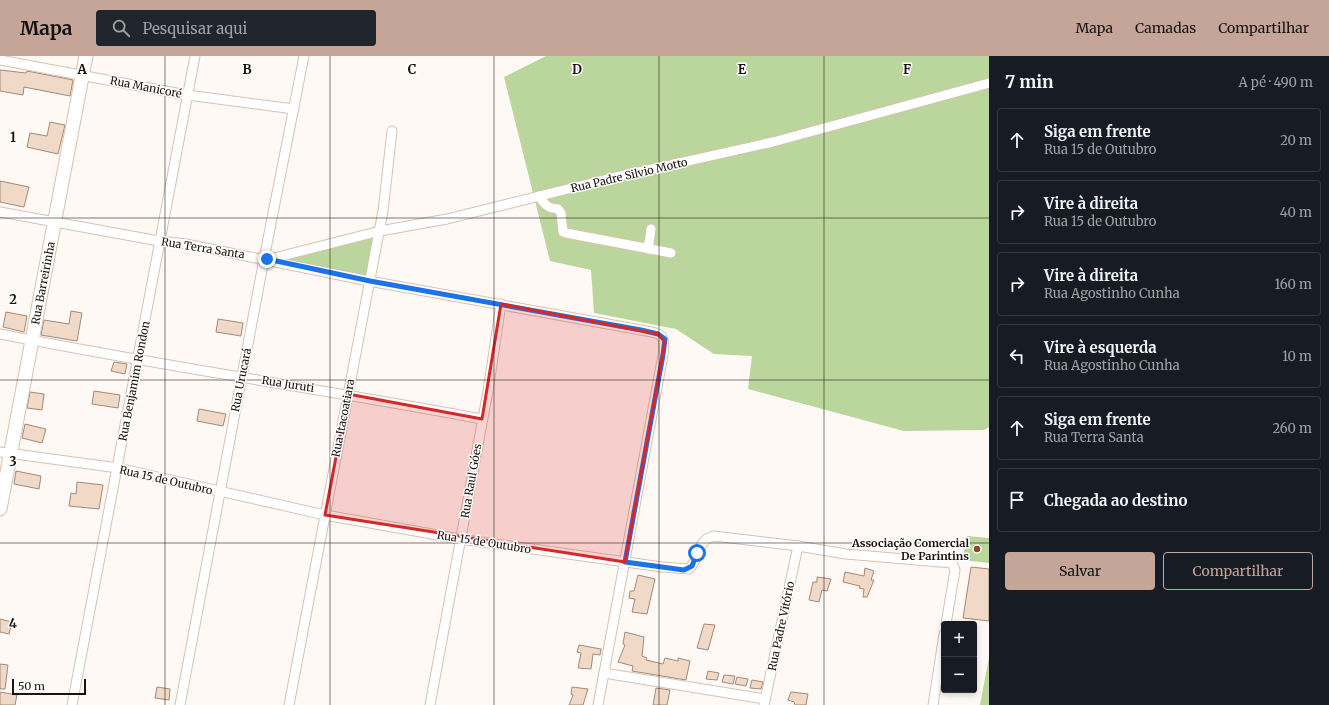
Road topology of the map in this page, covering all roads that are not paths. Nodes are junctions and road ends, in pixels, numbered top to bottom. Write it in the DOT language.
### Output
graph roads {
  1 [pos="86,56"];
  2 [pos="194,56"];
  3 [pos="304,56"];
  4 [pos="0,60"];
  5 [pos="82,75"];
  6 [pos="989,83"];
  7 [pos="187,95"];
  8 [pos="294,109"];
  9 [pos="392,131"];
  10 [pos="539,196"];
  11 [pos="0,212"];
  12 [pos="55,222"];
  13 [pos="651,230"];
  14 [pos="380,231"];
  15 [pos="159,241"];
  16 [pos="648,249"];
  17 [pos="671,253"];
  18 [pos="265,259"];
  19 [pos="370,281"];
  20 [pos="501,304"];
  21 [pos="0,334"];
  22 [pos="32,340"];
  23 [pos="138,360"];
  24 [pos="242,377"];
  25 [pos="348,394"];
  26 [pos="482,420"];
  27 [pos="5,452"];
  28 [pos="118,468"];
  29 [pos="220,492"];
  30 [pos="0,510"];
  31 [pos="325,515"];
  32 [pos="460,539"];
  33 [pos="798,546"];
  34 [pos="625,562"];
  35 [pos="946,621"];
  36 [pos="941,652"];
  37 [pos="604,673"];
  38 [pos="765,702"];
  39 [pos="72,705"];
  40 [pos="180,705"];
  41 [pos="289,705"];
  42 [pos="430,705"];
  43 [pos="598,705"];
  44 [pos="932,705"];
  1 -- 5 [label="street, Rua Barreirinha"];
  2 -- 7 [label="street, Rua Benjamim Rondon"];
  3 -- 8 [label="street, Rua Urucará"];
  4 -- 5 [label="street, Rua Manicoré"];
  5 -- 7 [label="street, Rua Manicoré"];
  5 -- 12 [label="street, Rua Barreirinha"];
  6 -- 10 [label="street, Rua Padre Silvio Motto"];
  7 -- 8 [label="street, Rua Manicoré"];
  7 -- 15 [label="street, Rua Benjamim Rondon"];
  8 -- 18 [label="street, Rua Urucará"];
  9 -- 14 [label="street, Rua Itacoatiara"];
  10 -- 14 [label="street, Rua Padre Silvio Motto"];
  10 -- 16 [label="street"];
  11 -- 12 [label="street, Rua Terra Santa"];
  12 -- 15 [label="street, Rua Terra Santa"];
  12 -- 22 [label="street, Rua Barreirinha"];
  13 -- 16 [label="street"];
  14 -- 18 [label="street, Rua Padre Silvio Motto"];
  14 -- 19 [label="street, Rua Itacoatiara"];
  15 -- 18 [label="street, Rua Terra Santa"];
  15 -- 23 [label="street, Rua Benjamim Rondon"];
  16 -- 17 [label="street"];
  18 -- 19 [label="street, Rua Terra Santa"];
  18 -- 24 [label="street, Rua Urucará"];
  19 -- 20 [label="street, Rua Terra Santa"];
  19 -- 25 [label="street, Rua Itacoatiara"];
  20 -- 26 [label="street, Rua Raul Góes"];
  20 -- 34 [label="street, Rua Terra Santa"];
  21 -- 22 [label="street, Rua Juruti"];
  22 -- 23 [label="street, Rua Juruti"];
  22 -- 27 [label="street, Rua Barreirinha"];
  23 -- 24 [label="street, Rua Juruti"];
  23 -- 28 [label="street, Rua Benjamim Rondon"];
  24 -- 25 [label="street, Rua Juruti"];
  24 -- 29 [label="street, Rua Urucará"];
  25 -- 26 [label="street, Rua Juruti"];
  25 -- 31 [label="street, Rua Itacoatiara"];
  26 -- 32 [label="street, Rua Raul Góes"];
  27 -- 28 [label="street, Rua 15 de Outubro"];
  27 -- 30 [label="street, Rua Barreirinha"];
  28 -- 29 [label="street, Rua 15 de Outubro"];
  28 -- 39 [label="street, Rua Benjamim Rondon"];
  29 -- 31 [label="street, Rua 15 de Outubro"];
  29 -- 40 [label="street, Rua Urucará"];
  31 -- 32 [label="street, Rua 15 de Outubro"];
  31 -- 41 [label="street, Rua Itacoatiara"];
  32 -- 34 [label="street, Rua 15 de Outubro"];
  32 -- 42 [label="street, Rua Raul Góes"];
  33 -- 34 [label="street, Rua 15 de Outubro"];
  33 -- 35 [label="street, Rua 15 de Outubro"];
  33 -- 38 [label="street, Rua Padre Vitório"];
  34 -- 37 [label="street"];
  36 -- 44 [label="street"];
  37 -- 38 [label="street"];
  37 -- 43 [label="street"];
}
